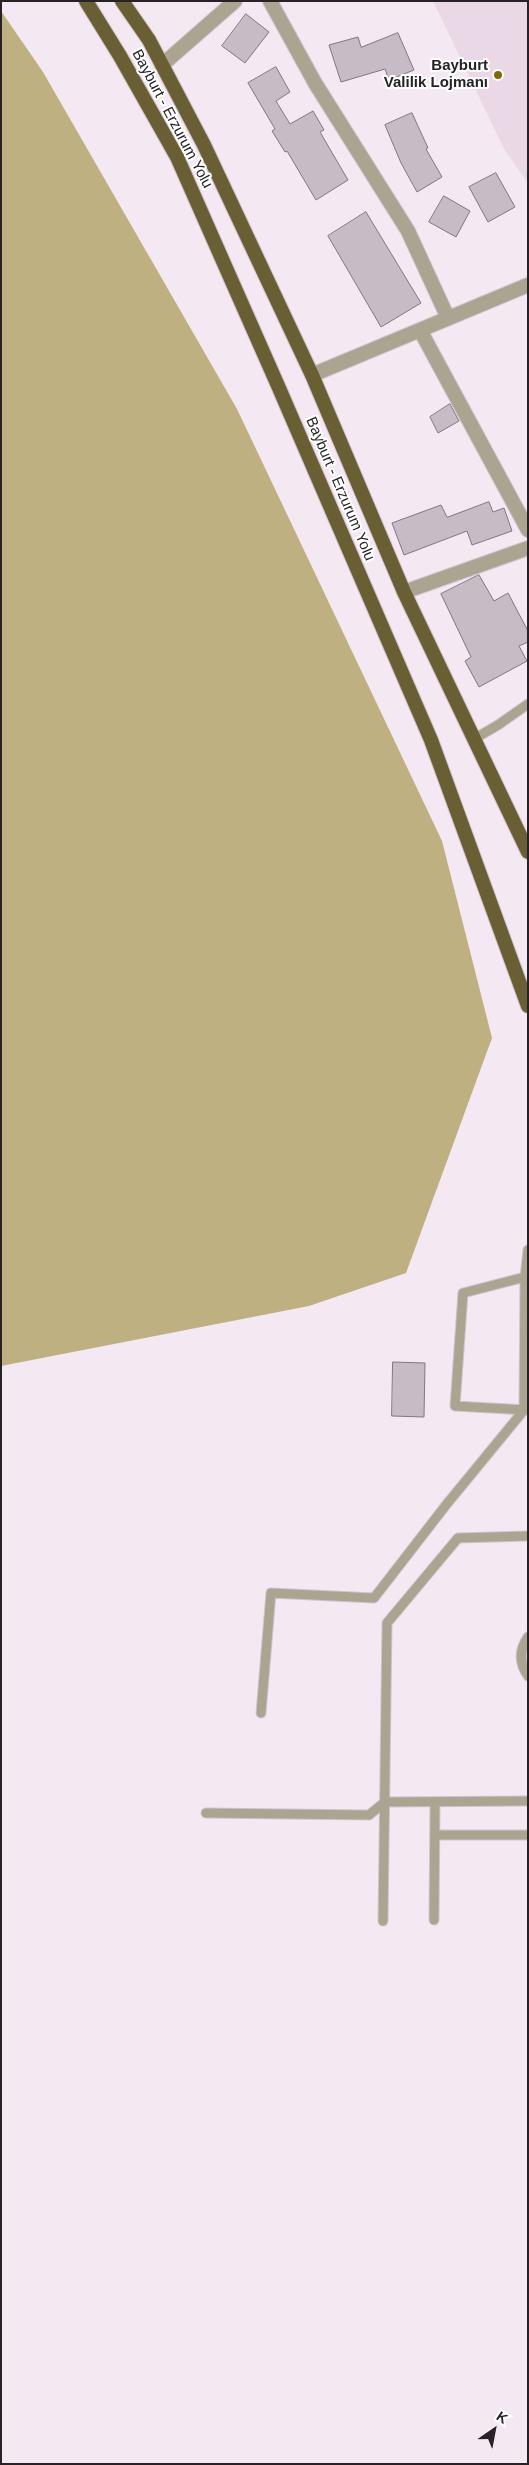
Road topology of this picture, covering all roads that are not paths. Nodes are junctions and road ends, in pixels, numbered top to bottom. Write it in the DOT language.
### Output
graph roads {
  1 [pos="86,1"];
  2 [pos="122,1"];
  3 [pos="235,1"];
  4 [pos="270,1"];
  5 [pos="162,65"];
  6 [pos="528,285"];
  7 [pos="448,318"];
  8 [pos="420,330"];
  9 [pos="312,375"];
  10 [pos="528,530"];
  11 [pos="528,548"];
  12 [pos="404,592"];
  13 [pos="528,704"];
  14 [pos="474,738"];
  15 [pos="528,852"];
  16 [pos="528,1006"];
  17 [pos="528,1250"];
  18 [pos="525,1278"];
  19 [pos="526,1410"];
  20 [pos="528,1536"];
  21 [pos="528,1637"];
  22 [pos="528,1676"];
  23 [pos="260,1713"];
  24 [pos="528,1801"];
  25 [pos="385,1802"];
  26 [pos="435,1802"];
  27 [pos="206,1813"];
  28 [pos="435,1835"];
  29 [pos="528,1835"];
  30 [pos="434,1920"];
  31 [pos="383,1921"];
  1 -- 16 [label="highway, Bayburt - Erzurum Yolu"];
  2 -- 5 [label="highway, Bayburt - Erzurum Yolu"];
  3 -- 5 [label="street"];
  4 -- 7 [label="street"];
  5 -- 9 [label="highway, Bayburt - Erzurum Yolu"];
  6 -- 7 [label="street"];
  7 -- 8 [label="street"];
  8 -- 9 [label="street"];
  8 -- 10 [label="street"];
  9 -- 12 [label="highway, Bayburt - Erzurum Yolu"];
  11 -- 12 [label="street"];
  12 -- 14 [label="highway, Bayburt - Erzurum Yolu"];
  13 -- 14 [label="lane"];
  14 -- 15 [label="highway, Bayburt - Erzurum Yolu"];
  17 -- 18 [label="lane"];
  18 -- 19 [label="lane"];
  18 -- 19 [label="lane"];
  19 -- 23 [label="lane"];
  20 -- 25 [label="lane"];
  21 -- 22 [label="lane"];
  24 -- 26 [label="lane"];
  25 -- 26 [label="lane"];
  25 -- 27 [label="lane"];
  25 -- 31 [label="lane"];
  26 -- 28 [label="lane"];
  28 -- 29 [label="lane"];
  28 -- 30 [label="lane"];
}
